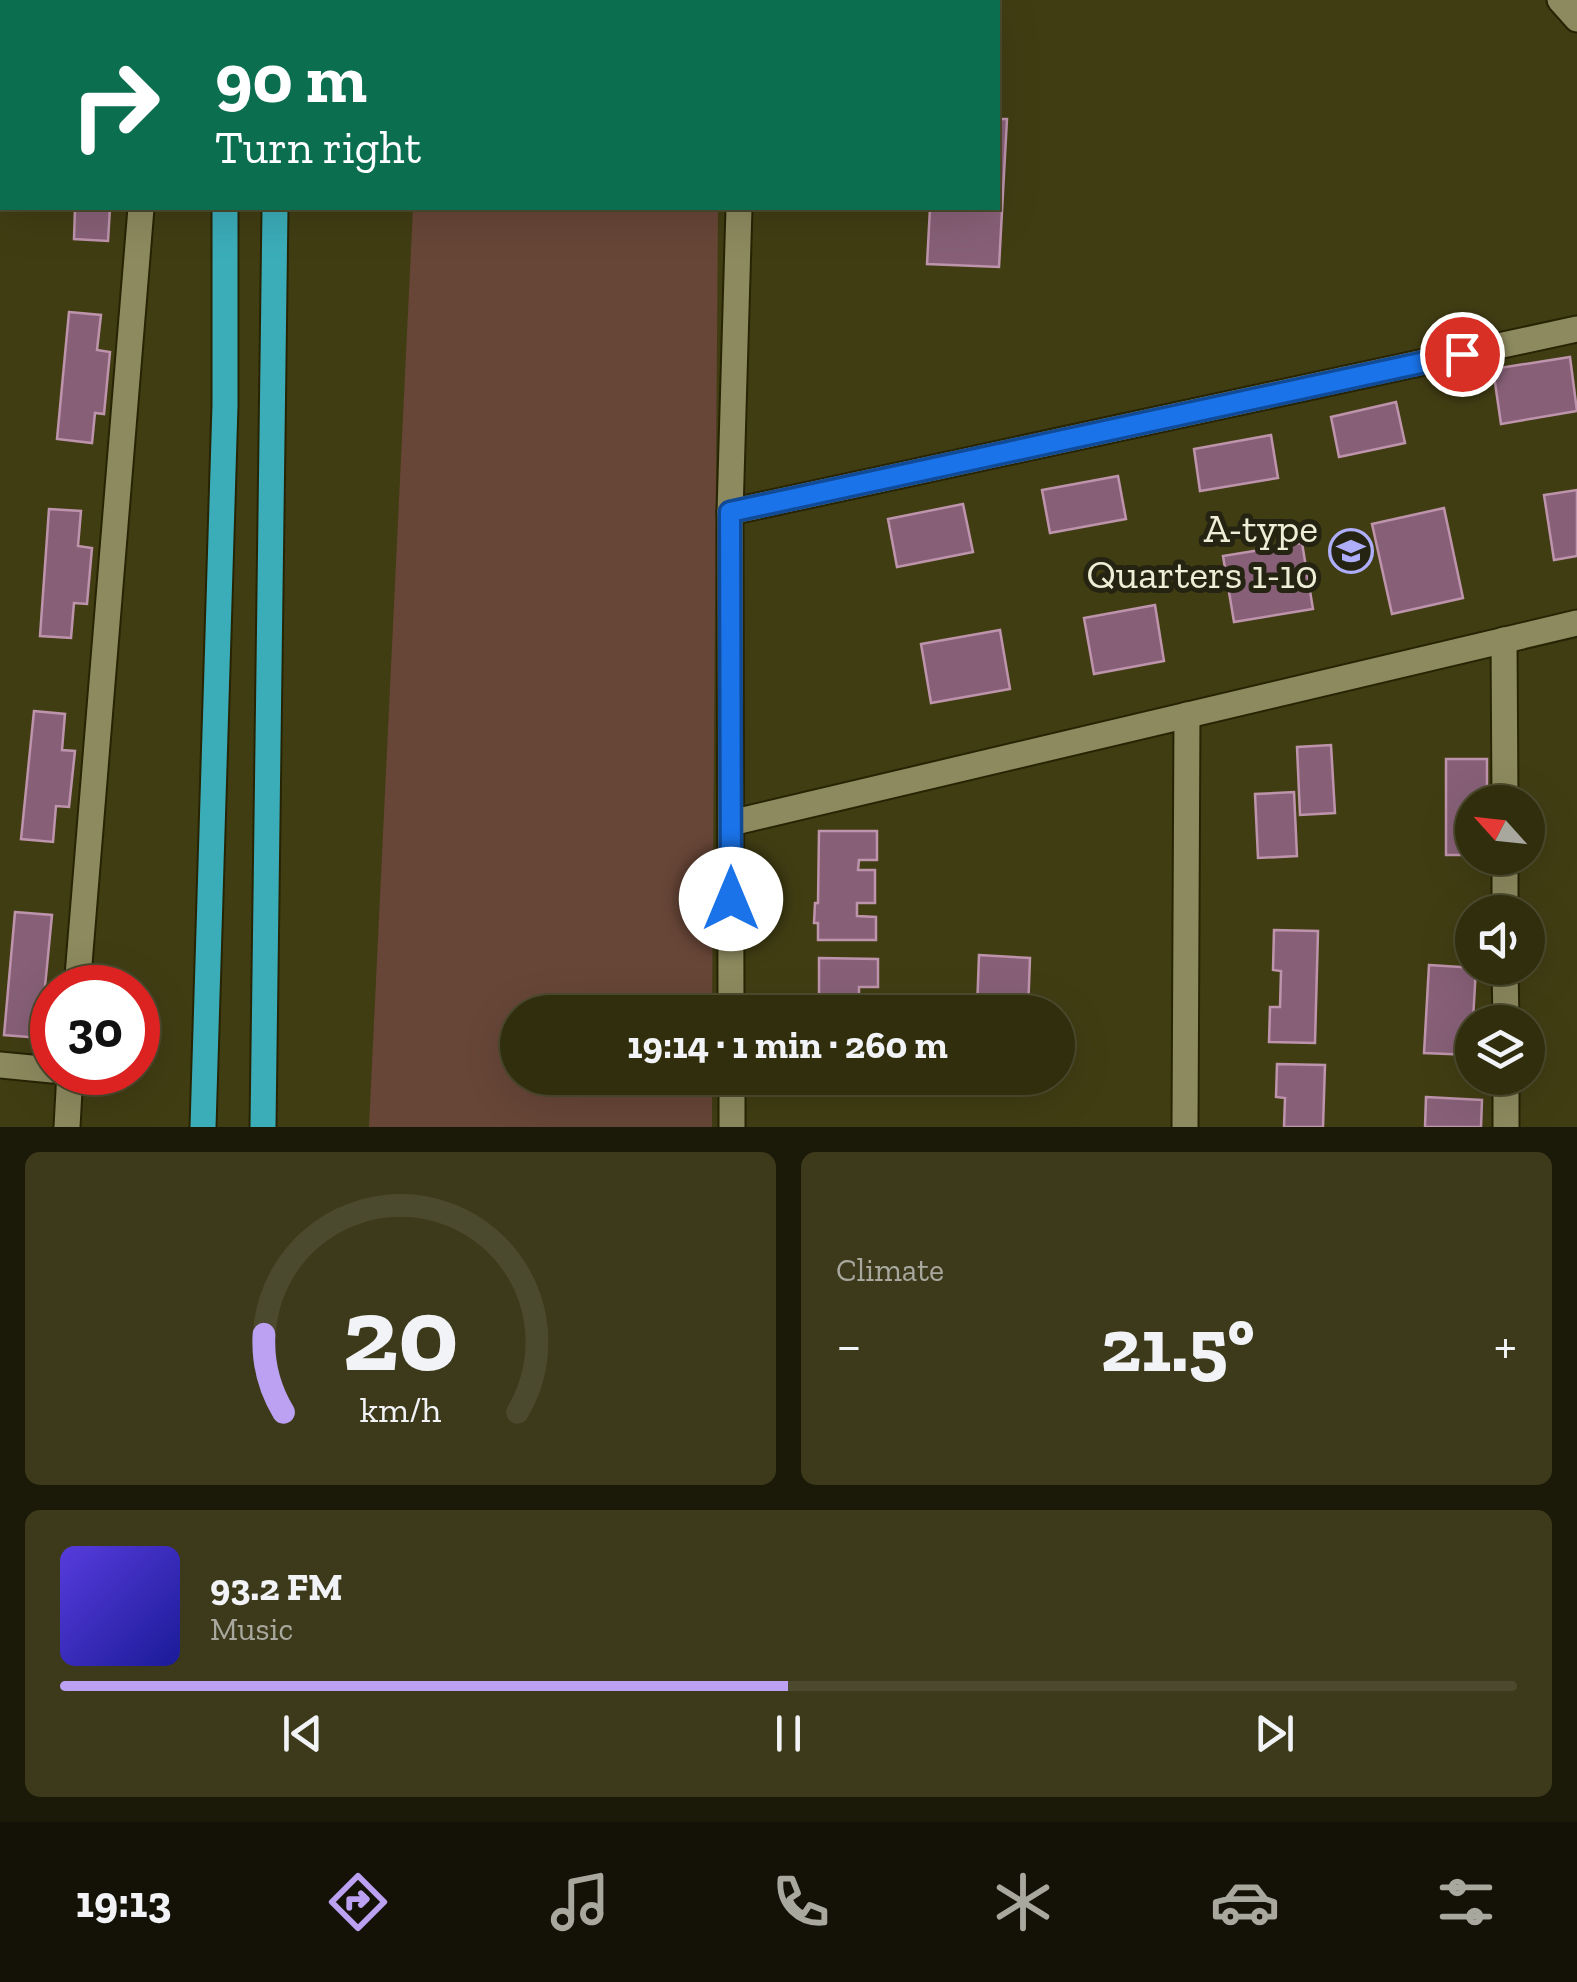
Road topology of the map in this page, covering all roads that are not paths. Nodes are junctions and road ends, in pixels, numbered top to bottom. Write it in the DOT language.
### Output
graph roads {
  1 [pos="1560,0"];
  2 [pos="1577,19"];
  3 [pos="141,210"];
  4 [pos="225,210"];
  5 [pos="275,210"];
  6 [pos="740,210"];
  7 [pos="1577,329"];
  8 [pos="730,512"];
  9 [pos="1577,623"];
  10 [pos="1504,640"];
  11 [pos="1187,715"];
  12 [pos="1505,785"];
  13 [pos="731,823"];
  14 [pos="80,965"];
  15 [pos="732,995"];
  16 [pos="0,1065"];
  17 [pos="30,1068"];
  18 [pos="69,1095"];
  19 [pos="732,1095"];
  20 [pos="1506,1095"];
  21 [pos="68,1127"];
  22 [pos="203,1127"];
  23 [pos="263,1127"];
  24 [pos="732,1127"];
  25 [pos="1185,1127"];
  26 [pos="1506,1127"];
  1 -- 2 [label="street"];
  3 -- 14 [label="street"];
  4 -- 22 [label="main road"];
  5 -- 23 [label="main road"];
  6 -- 8 [label="street"];
  7 -- 8 [label="street"];
  8 -- 13 [label="street"];
  9 -- 10 [label="street"];
  10 -- 11 [label="street"];
  10 -- 12 [label="street"];
  11 -- 13 [label="street"];
  11 -- 25 [label="street"];
  13 -- 15 [label="street"];
  16 -- 17 [label="street"];
  18 -- 21 [label="street"];
  19 -- 24 [label="street"];
  20 -- 26 [label="street"];
}
